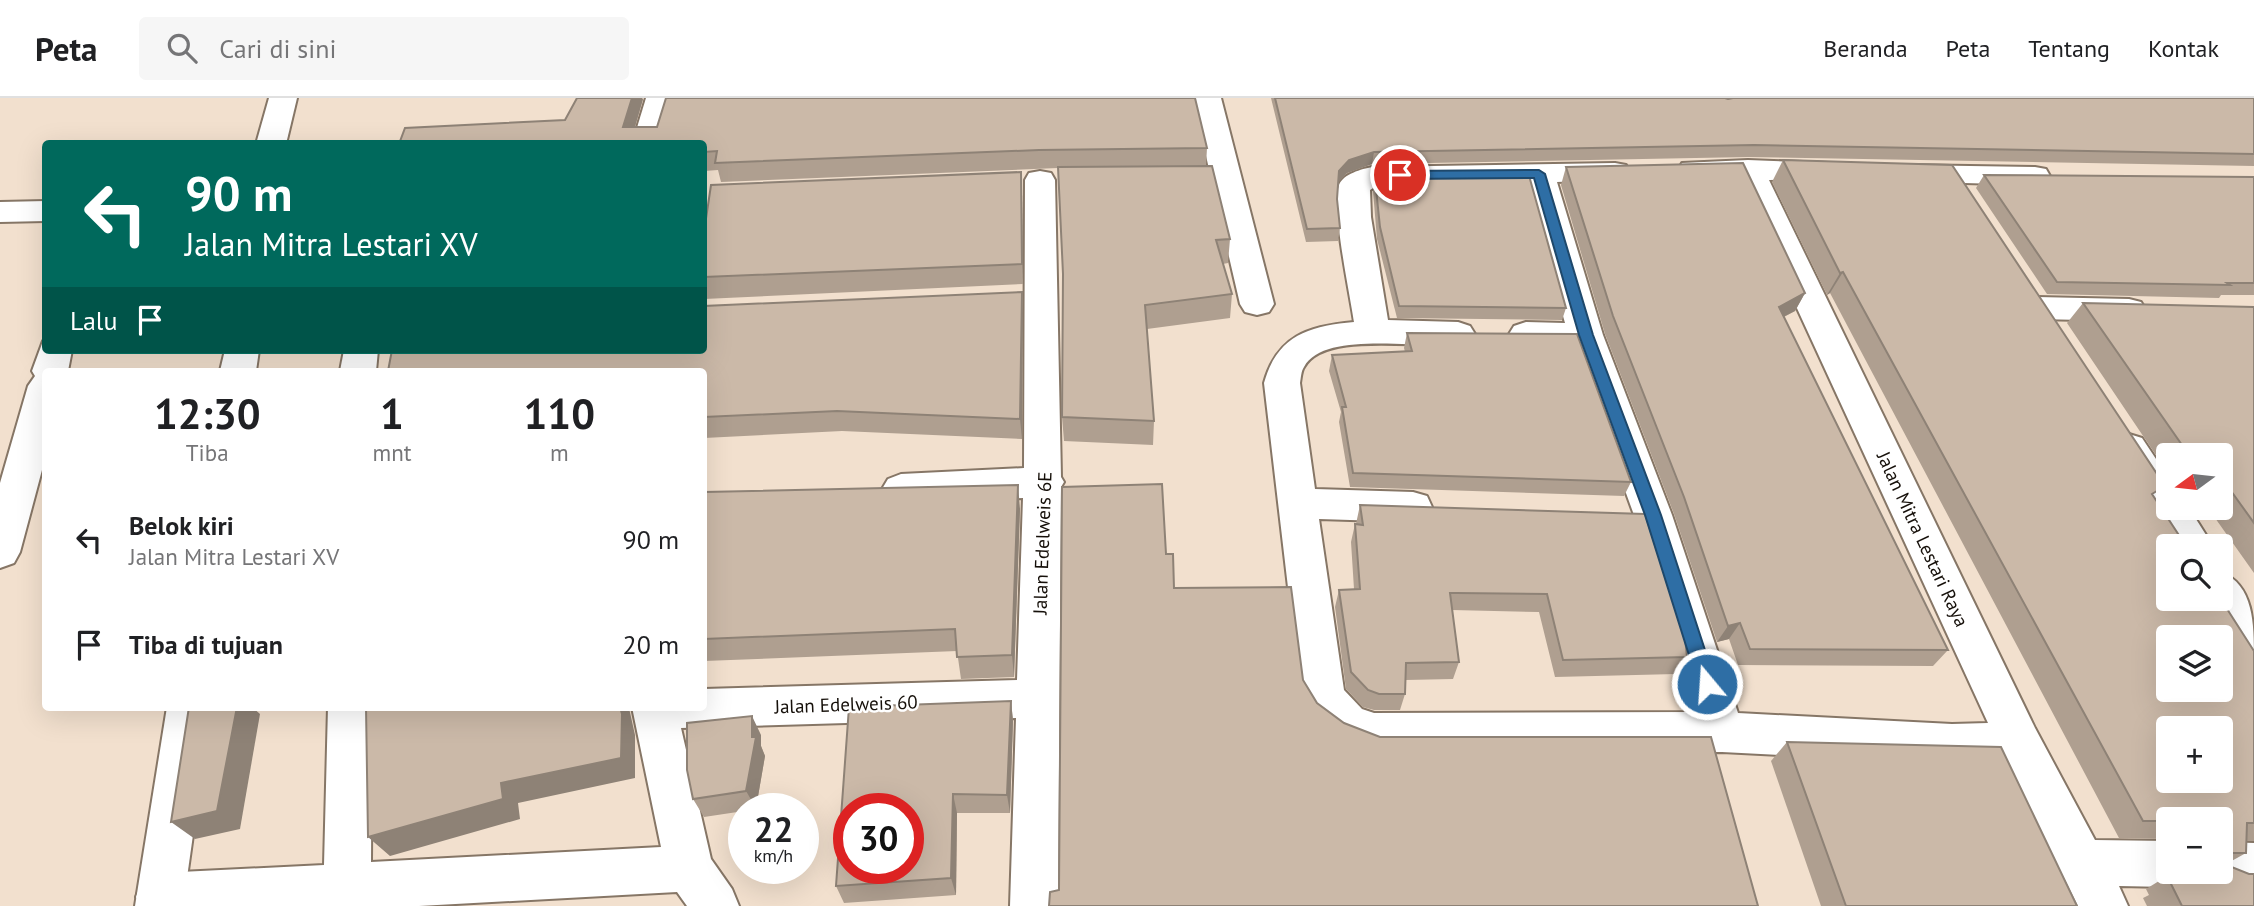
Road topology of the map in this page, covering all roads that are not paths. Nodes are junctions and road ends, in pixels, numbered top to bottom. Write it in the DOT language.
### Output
graph roads {
  1 [pos="660,98"];
  2 [pos="1207,98"];
  3 [pos="282,105"];
  4 [pos="272,140"];
  5 [pos="648,140"];
  6 [pos="1748,169"];
  7 [pos="1539,174"];
  8 [pos="1949,175"];
  9 [pos="2057,176"];
  10 [pos="1228,178"];
  11 [pos="1134,179"];
  12 [pos="1040,180"];
  13 [pos="1971,208"];
  14 [pos="42,211"];
  15 [pos="0,212"];
  16 [pos="1257,304"];
  17 [pos="2159,311"];
  18 [pos="1373,334"];
  19 [pos="1586,335"];
  20 [pos="2059,342"];
  21 [pos="42,400"];
  22 [pos="2111,421"];
  23 [pos="1045,482"];
  24 [pos="867,490"];
  25 [pos="1300,503"];
  26 [pos="1450,508"];
  27 [pos="1612,514"];
  28 [pos="1653,515"];
  29 [pos="2185,534"];
  30 [pos="0,552"];
  31 [pos="2233,608"];
  32 [pos="2254,640"];
  33 [pos="1037,698"];
  34 [pos="707,707"];
  35 [pos="187,711"];
  36 [pos="350,711"];
  37 [pos="655,711"];
  38 [pos="1722,732"];
  39 [pos="2019,742"];
  40 [pos="2083,862"];
  41 [pos="2156,864"];
  42 [pos="2233,865"];
  43 [pos="2254,866"];
  44 [pos="689,868"];
  45 [pos="347,887"];
  46 [pos="160,902"];
  47 [pos="715,906"];
  48 [pos="1034,906"];
  49 [pos="2105,906"];
  1 -- 5 [label="street"];
  2 -- 10 [label="street"];
  3 -- 4 [label="street"];
  6 -- 7 [label="street"];
  6 -- 8 [label="street"];
  6 -- 39 [label="street, Jalan Mitra Lestari Raya"];
  7 -- 18 [label="street"];
  7 -- 19 [label="street"];
  8 -- 9 [label="street"];
  8 -- 13 [label="street"];
  10 -- 11 [label="street"];
  10 -- 16 [label="street"];
  12 -- 23 [label="street, Jalan Edelweis 6E"];
  14 -- 15 [label="street"];
  17 -- 20 [label="street"];
  18 -- 19 [label="street"];
  18 -- 25 [label="street"];
  19 -- 28 [label="street"];
  21 -- 30 [label="street"];
  22 -- 29 [label="street"];
  23 -- 24 [label="street"];
  23 -- 33 [label="street, Jalan Edelweis 6E"];
  25 -- 26 [label="street"];
  25 -- 38 [label="street"];
  27 -- 28 [label="street"];
  28 -- 38 [label="street"];
  31 -- 32 [label="street"];
  33 -- 34 [label="street, Jalan Edelweis 60"];
  33 -- 48 [label="street, Jalan Edelweis 6E"];
  35 -- 46 [label="street"];
  36 -- 45 [label="street"];
  37 -- 44 [label="street"];
  38 -- 39 [label="street"];
  39 -- 40 [label="street, Jalan Mitra Lestari Raya"];
  40 -- 41 [label="street"];
  40 -- 49 [label="street, Jalan Mitra Lestari Raya"];
  42 -- 43 [label="street"];
  44 -- 45 [label="street"];
  44 -- 47 [label="street"];
  45 -- 46 [label="street"];
}
